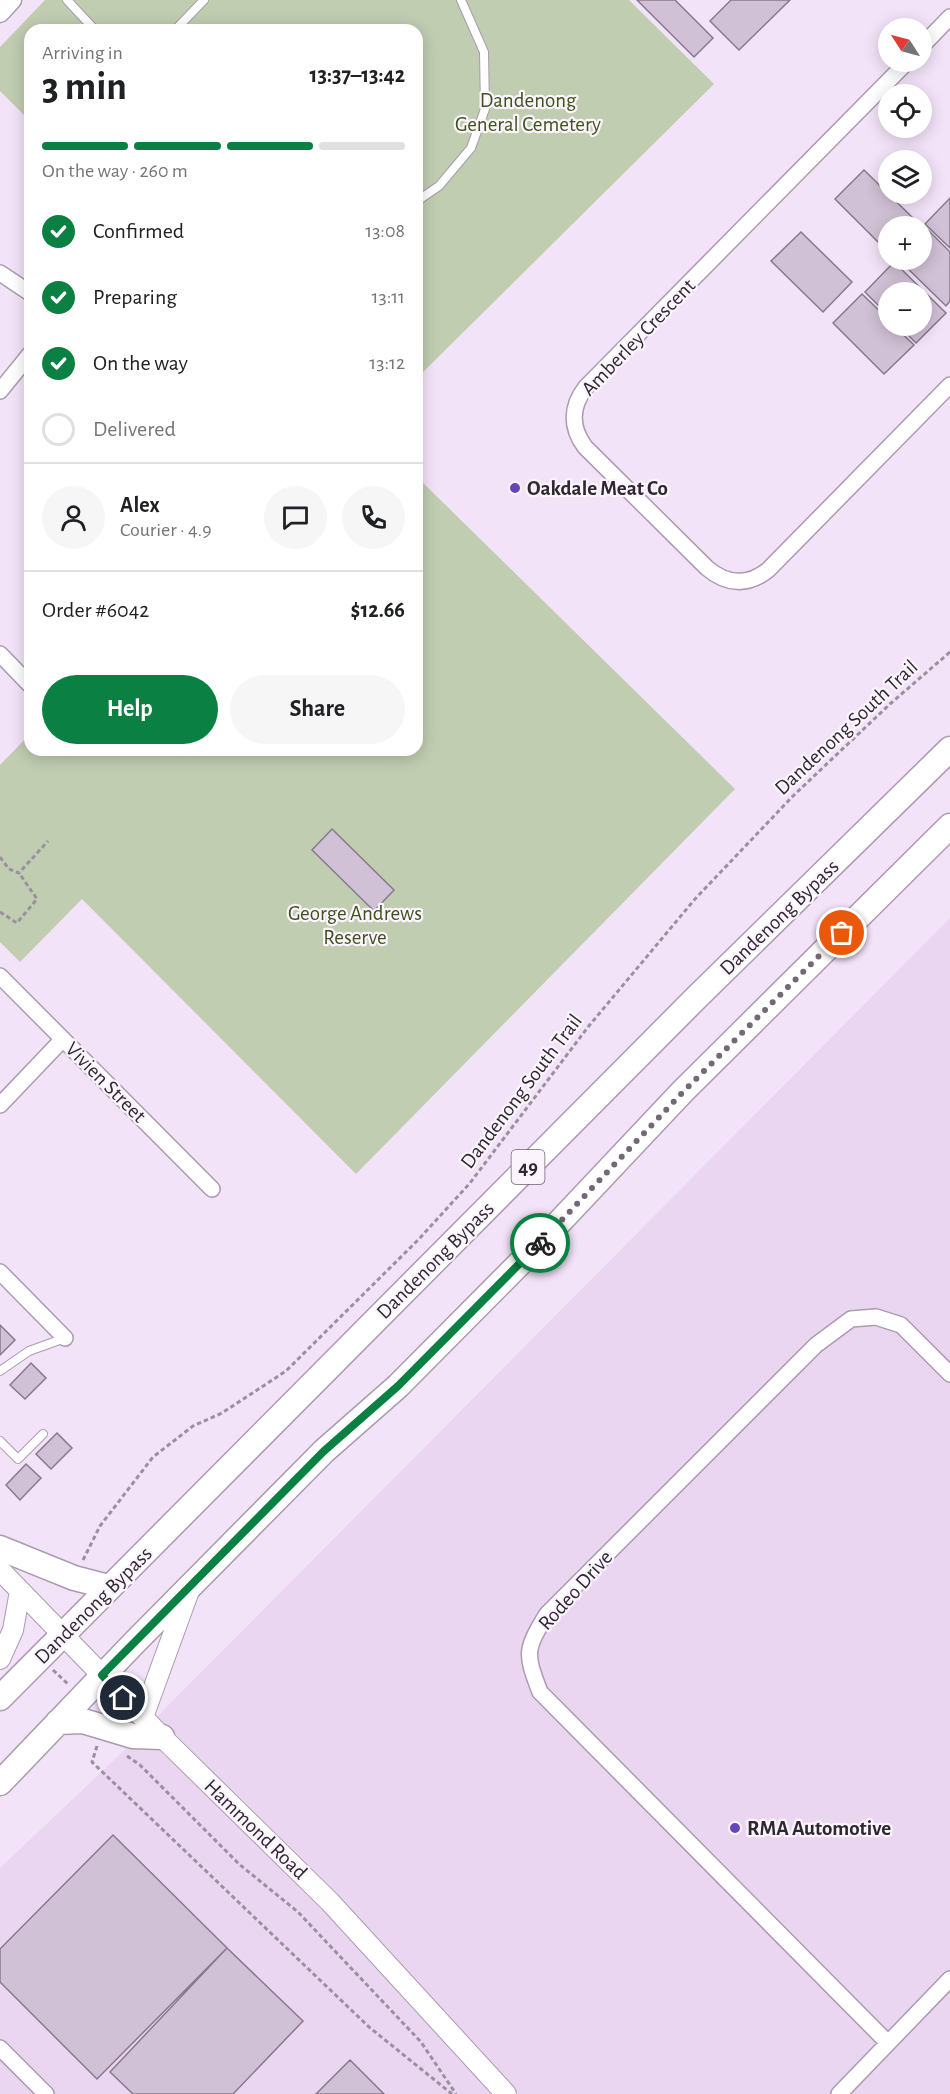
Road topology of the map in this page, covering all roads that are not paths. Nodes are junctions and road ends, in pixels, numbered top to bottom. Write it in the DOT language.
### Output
graph roads {
  1 [pos="11,0"];
  2 [pos="67,0"];
  3 [pos="204,0"];
  4 [pos="461,0"];
  5 [pos="0,6"];
  6 [pos="0,13"];
  7 [pos="950,17"];
  8 [pos="89,24"];
  9 [pos="181,24"];
  10 [pos="932,36"];
  11 [pos="897,72"];
  12 [pos="423,197"];
  13 [pos="0,273"];
  14 [pos="24,289"];
  15 [pos="24,361"];
  16 [pos="950,385"];
  17 [pos="0,391"];
  18 [pos="0,654"];
  19 [pos="24,679"];
  20 [pos="950,749"];
  21 [pos="950,826"];
  22 [pos="0,976"];
  23 [pos="63,1039"];
  24 [pos="0,1105"];
  25 [pos="212,1189"];
  26 [pos="0,1272"];
  27 [pos="65,1338"];
  28 [pos="0,1371"];
  29 [pos="950,1374"];
  30 [pos="44,1434"];
  31 [pos="0,1441"];
  32 [pos="0,1548"];
  33 [pos="0,1570"];
  34 [pos="191,1586"];
  35 [pos="109,1587"];
  36 [pos="20,1591"];
  37 [pos="62,1635"];
  38 [pos="0,1659"];
  39 [pos="102,1675"];
  40 [pos="0,1698"];
  41 [pos="143,1717"];
  42 [pos="58,1722"];
  43 [pos="162,1737"];
  44 [pos="0,1783"];
  45 [pos="950,1979"];
  46 [pos="887,2042"];
  47 [pos="0,2048"];
  48 [pos="861,2069"];
  49 [pos="46,2094"];
  50 [pos="506,2094"];
  51 [pos="828,2094"];
  52 [pos="838,2094"];
  1 -- 5 [label="street"];
  1 -- 6 [label="street"];
  2 -- 8 [label="lane"];
  3 -- 9 [label="lane"];
  4 -- 12 [label="lane"];
  7 -- 10 [label="street"];
  11 -- 16 [label="street, Amberley Crescent"];
  13 -- 14 [label="street"];
  15 -- 17 [label="street"];
  18 -- 19 [label="street"];
  20 -- 35 [label="highway, Dandenong Bypass / 49"];
  21 -- 34 [label="highway"];
  22 -- 23 [label="street, Vivien Street"];
  23 -- 24 [label="street"];
  23 -- 25 [label="street, Vivien Street"];
  26 -- 27 [label="street"];
  27 -- 28 [label="lane"];
  29 -- 46 [label="street, Rodeo Drive"];
  30 -- 31 [label="lane"];
  32 -- 35 [label="highway"];
  33 -- 36 [label="main road, Hammond Road"];
  34 -- 39 [label="highway"];
  34 -- 41 [label="main road"];
  35 -- 37 [label="highway, Dandenong Bypass / 49"];
  36 -- 37 [label="main road, Hammond Road"];
  36 -- 38 [label="main road"];
  37 -- 39 [label="main road, Hammond Road"];
  37 -- 40 [label="highway, Dandenong Bypass / 49"];
  39 -- 41 [label="main road, Hammond Road"];
  39 -- 42 [label="highway"];
  41 -- 43 [label="main road, Hammond Road"];
  42 -- 43 [label="highway"];
  42 -- 44 [label="highway"];
  43 -- 50 [label="main road, Hammond Road"];
  45 -- 46 [label="street"];
  46 -- 48 [label="street"];
  47 -- 49 [label="street"];
  48 -- 51 [label="street"];
  48 -- 52 [label="street"];
}
